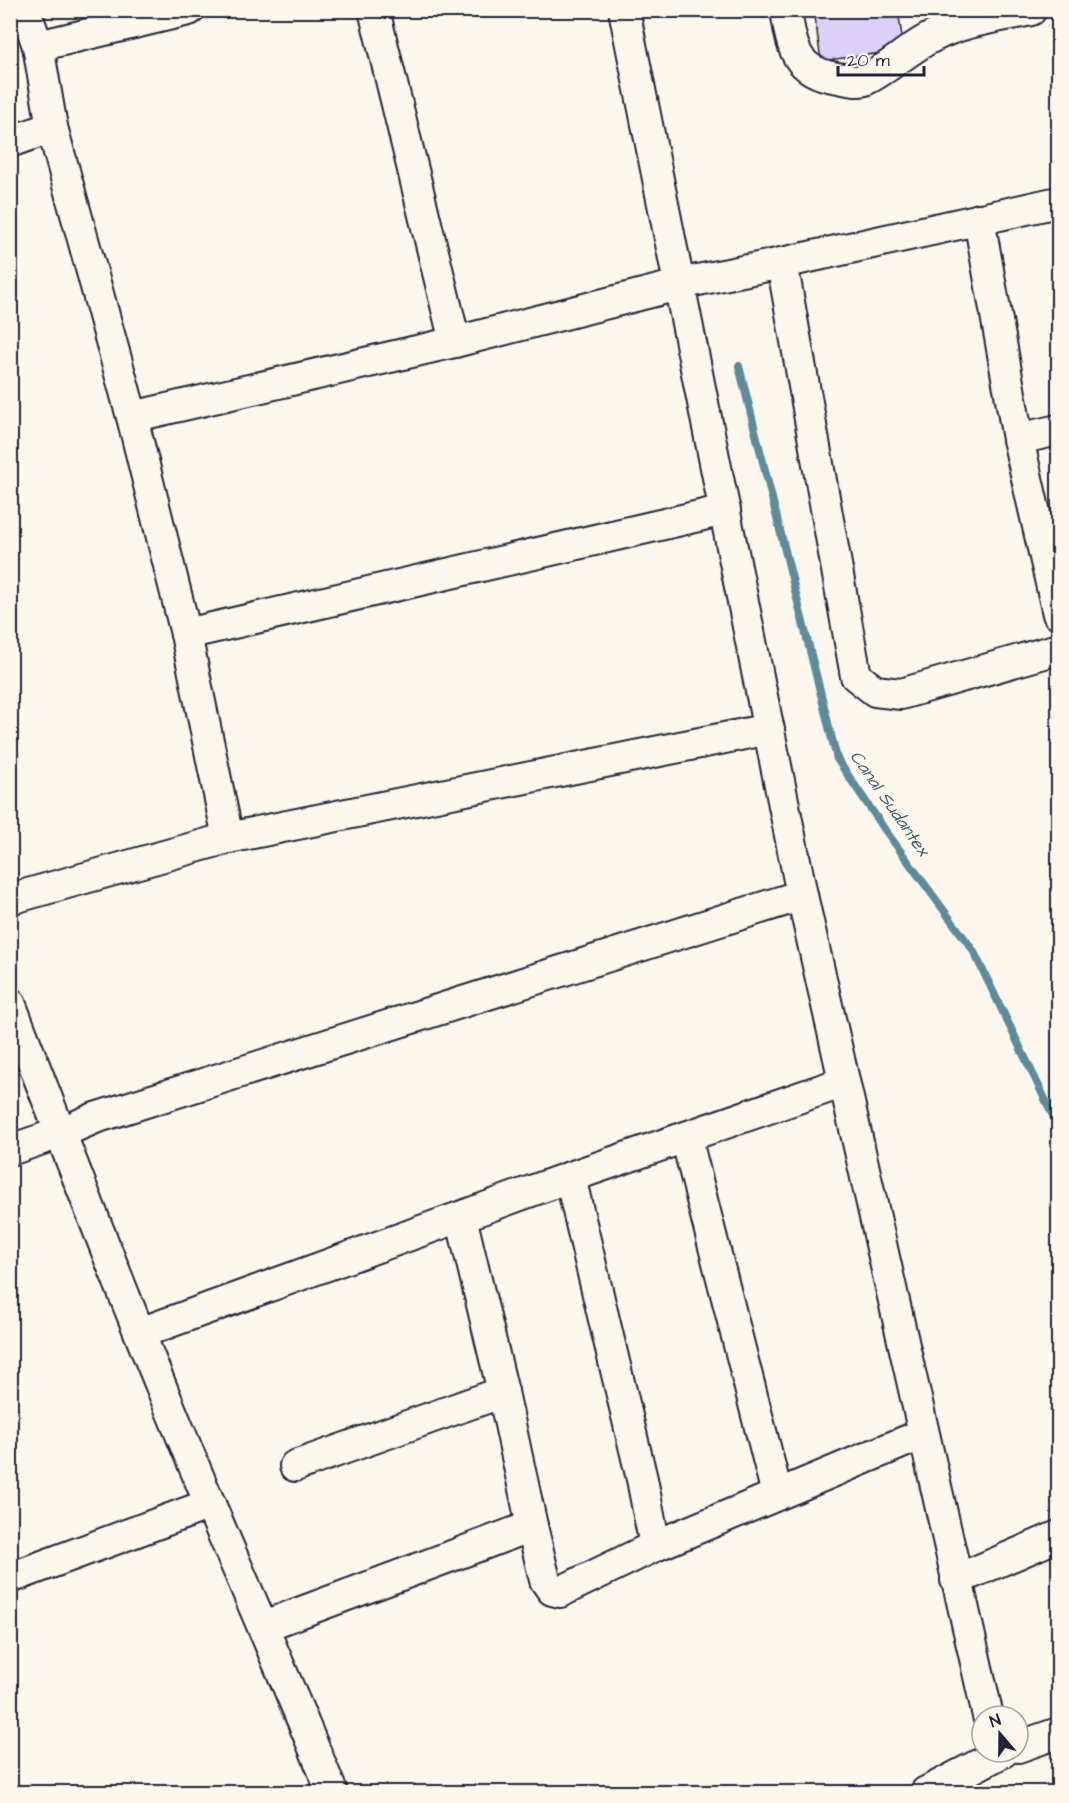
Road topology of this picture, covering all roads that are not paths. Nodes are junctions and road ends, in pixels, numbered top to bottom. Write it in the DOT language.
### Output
graph roads {
  1 [pos="25,10"];
  2 [pos="189,10"];
  3 [pos="374,10"];
  4 [pos="624,10"];
  5 [pos="786,10"];
  6 [pos="1031,10"];
  7 [pos="38,46"];
  8 [pos="52,127"];
  9 [pos="10,142"];
  10 [pos="1059,202"];
  11 [pos="979,219"];
  12 [pos="772,265"];
  13 [pos="688,282"];
  14 [pos="455,342"];
  15 [pos="132,417"];
  16 [pos="1059,430"];
  17 [pos="1018,439"];
  18 [pos="725,510"];
  19 [pos="1059,614"];
  20 [pos="186,634"];
  21 [pos="1059,649"];
  22 [pos="769,729"];
  23 [pos="228,838"];
  24 [pos="802,895"];
  25 [pos="10,899"];
  26 [pos="10,1004"];
  27 [pos="844,1082"];
  28 [pos="60,1133"];
  29 [pos="686,1137"];
  30 [pos="10,1150"];
  31 [pos="570,1178"];
  32 [pos="461,1217"];
  33 [pos="140,1333"];
  34 [pos="503,1392"];
  35 [pos="923,1434"];
  36 [pos="296,1466"];
  37 [pos="777,1494"];
  38 [pos="210,1504"];
  39 [pos="532,1527"];
  40 [pos="1059,1536"];
  41 [pos="655,1546"];
  42 [pos="10,1578"];
  43 [pos="956,1580"];
  44 [pos="264,1626"];
  45 [pos="985,1704"];
  46 [pos="1055,1742"];
  47 [pos="1030,1746"];
  48 [pos="979,1764"];
  49 [pos="332,1792"];
  50 [pos="926,1792"];
  1 -- 7 [label="street"];
  2 -- 7 [label="street"];
  3 -- 14 [label="street"];
  4 -- 13 [label="street"];
  5 -- 6 [label="street"];
  7 -- 8 [label="street"];
  8 -- 9 [label="street"];
  8 -- 15 [label="street"];
  10 -- 11 [label="street"];
  11 -- 12 [label="street"];
  11 -- 17 [label="street"];
  12 -- 13 [label="street"];
  12 -- 21 [label="street"];
  13 -- 14 [label="street"];
  13 -- 18 [label="street"];
  14 -- 15 [label="street"];
  15 -- 20 [label="street"];
  16 -- 17 [label="street"];
  17 -- 19 [label="street"];
  18 -- 20 [label="street"];
  18 -- 22 [label="street"];
  20 -- 23 [label="street"];
  22 -- 23 [label="street"];
  22 -- 24 [label="street"];
  23 -- 25 [label="street"];
  24 -- 27 [label="street"];
  24 -- 28 [label="street"];
  26 -- 28 [label="street"];
  27 -- 29 [label="street"];
  27 -- 35 [label="street"];
  28 -- 30 [label="street"];
  28 -- 33 [label="street"];
  29 -- 31 [label="street"];
  29 -- 37 [label="street"];
  31 -- 32 [label="street"];
  31 -- 41 [label="street"];
  32 -- 33 [label="street"];
  32 -- 34 [label="street"];
  33 -- 38 [label="street"];
  34 -- 36 [label="street"];
  34 -- 39 [label="street"];
  35 -- 37 [label="street"];
  35 -- 43 [label="street"];
  37 -- 41 [label="street"];
  38 -- 42 [label="street"];
  38 -- 44 [label="street"];
  39 -- 41 [label="street"];
  39 -- 44 [label="street"];
  40 -- 43 [label="street"];
  43 -- 45 [label="street"];
  44 -- 49 [label="street"];
  46 -- 47 [label="street"];
  48 -- 50 [label="street"];
}
